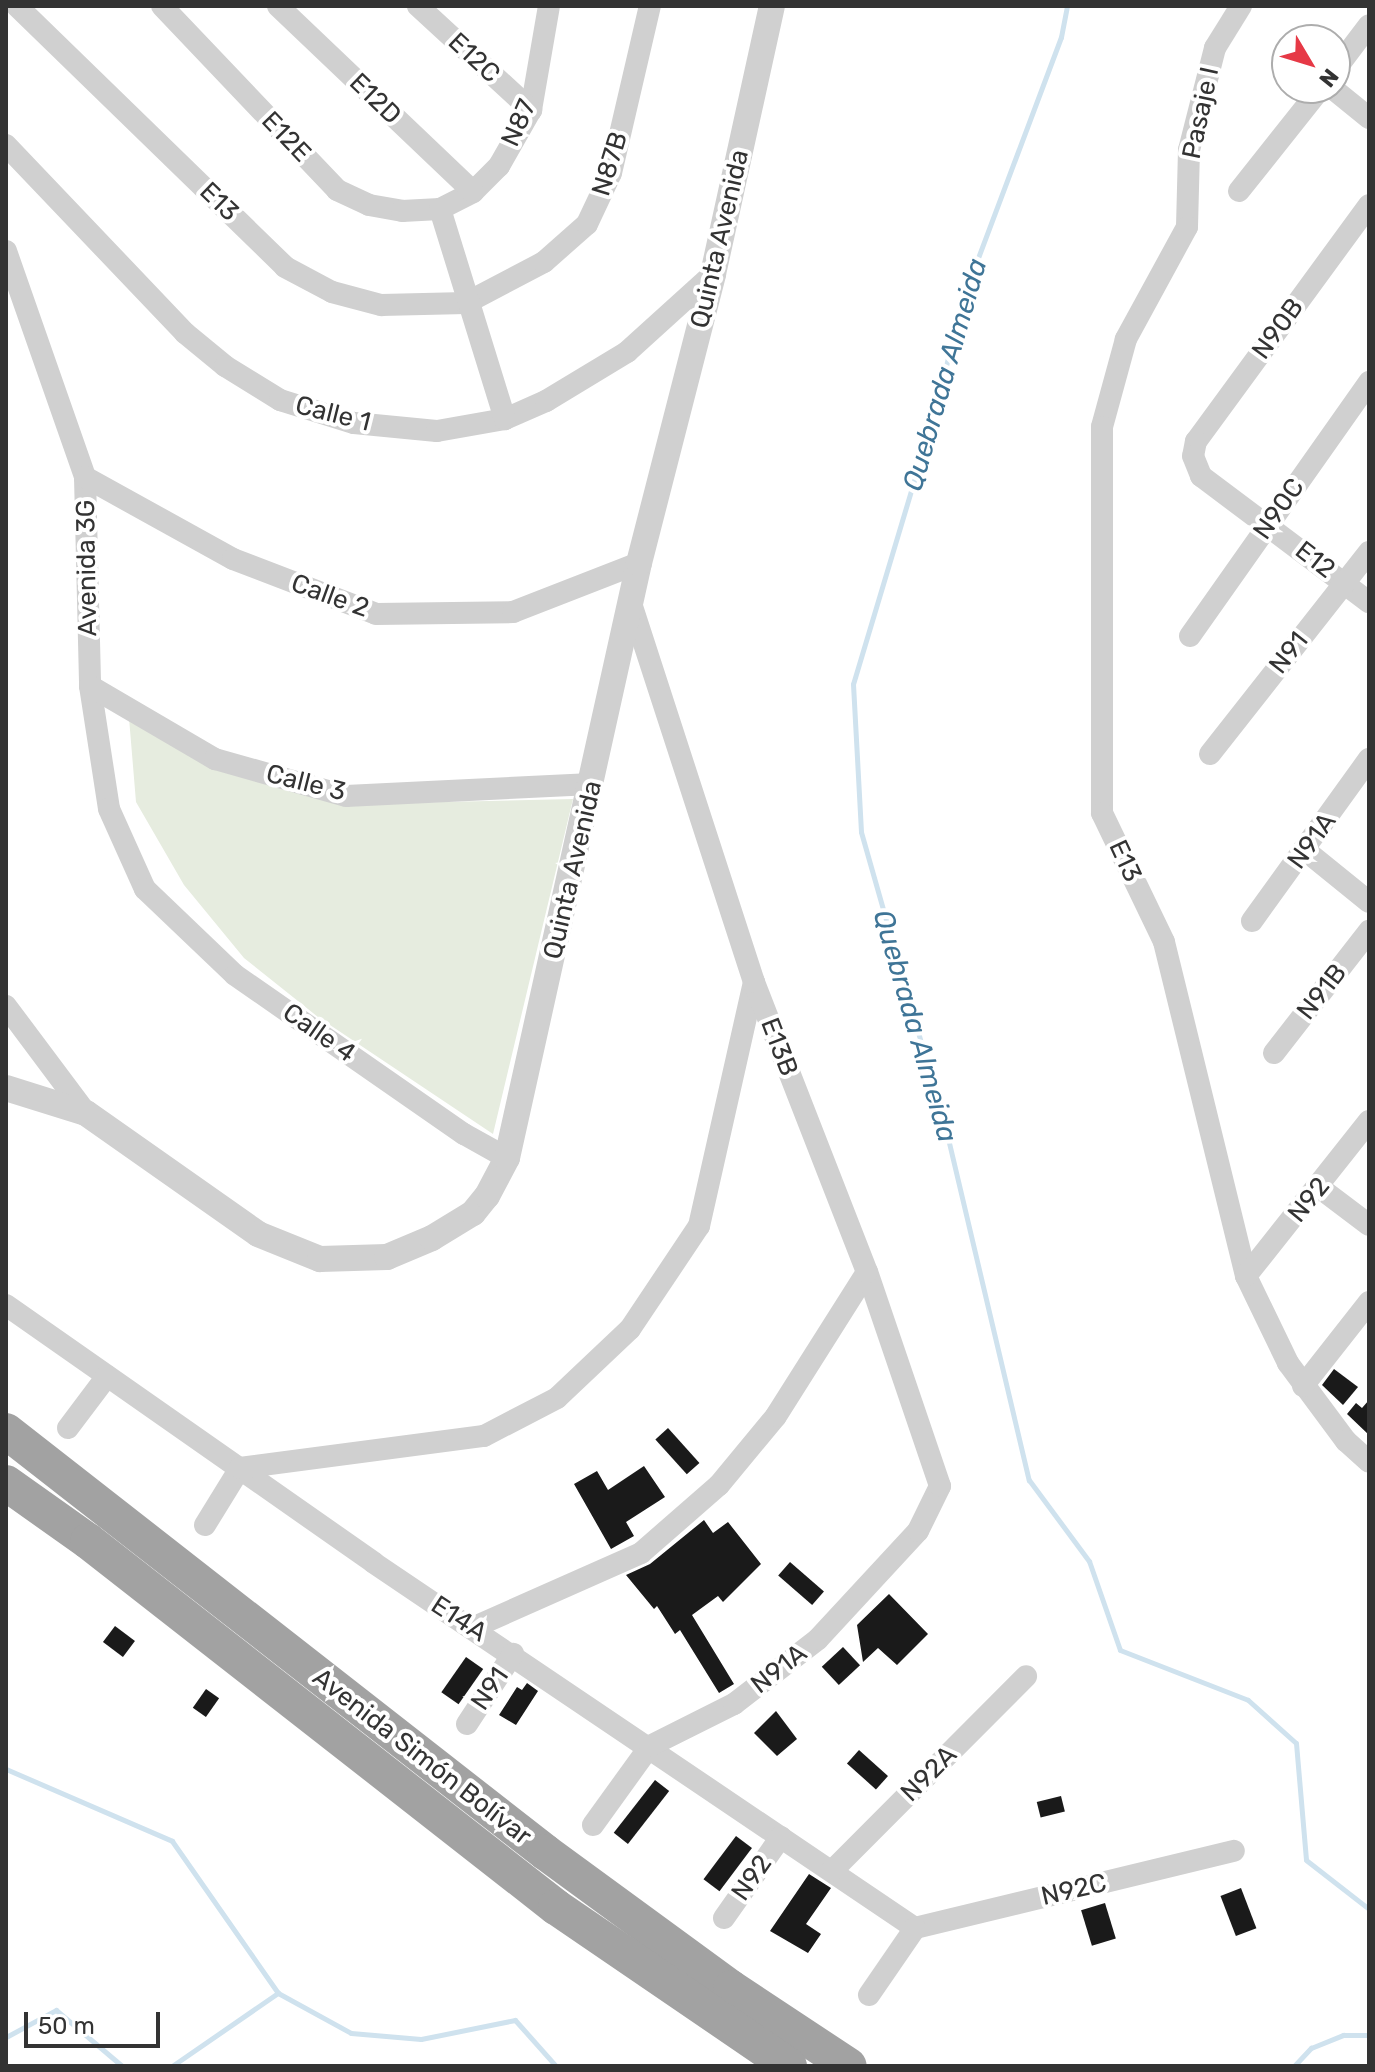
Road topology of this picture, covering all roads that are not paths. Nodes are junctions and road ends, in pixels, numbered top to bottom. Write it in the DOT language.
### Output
graph roads {
  1 [pos="17,6"];
  2 [pos="162,6"];
  3 [pos="278,6"];
  4 [pos="418,6"];
  5 [pos="549,6"];
  6 [pos="650,6"];
  7 [pos="772,6"];
  8 [pos="1241,6"];
  9 [pos="1369,25"];
  10 [pos="1351,49"];
  11 [pos="1351,103"];
  12 [pos="1308,104"];
  13 [pos="531,110"];
  14 [pos="1369,118"];
  15 [pos="6,145"];
  16 [pos="1239,191"];
  17 [pos="473,192"];
  18 [pos="1369,205"];
  19 [pos="440,209"];
  20 [pos="1187,227"];
  21 [pos="6,251"];
  22 [pos="713,274"];
  23 [pos="466,303"];
  24 [pos="1369,382"];
  25 [pos="505,419"];
  26 [pos="1193,456"];
  27 [pos="85,477"];
  28 [pos="1268,524"];
  29 [pos="1367,554"];
  30 [pos="639,563"];
  31 [pos="1345,583"];
  32 [pos="1369,602"];
  33 [pos="631,604"];
  34 [pos="1190,636"];
  35 [pos="90,686"];
  36 [pos="1210,754"];
  37 [pos="1369,759"];
  38 [pos="592,784"];
  39 [pos="1306,851"];
  40 [pos="145,889"];
  41 [pos="1369,902"];
  42 [pos="1252,921"];
  43 [pos="1369,931"];
  44 [pos="754,982"];
  45 [pos="6,1006"];
  46 [pos="1274,1053"];
  47 [pos="6,1088"];
  48 [pos="86,1113"];
  49 [pos="1369,1121"];
  50 [pos="507,1158"];
  51 [pos="1320,1188"];
  52 [pos="1369,1225"];
  53 [pos="867,1272"];
  54 [pos="1246,1276"];
  55 [pos="1369,1302"];
  56 [pos="6,1305"];
  57 [pos="107,1376"];
  58 [pos="1303,1386"];
  59 [pos="68,1428"];
  60 [pos="6,1431"];
  61 [pos="1369,1462"];
  62 [pos="240,1468"];
  63 [pos="6,1483"];
  64 [pos="940,1486"];
  65 [pos="205,1525"];
  66 [pos="472,1628"];
  67 [pos="513,1654"];
  68 [pos="1026,1676"];
  69 [pos="467,1724"];
  70 [pos="650,1746"];
  71 [pos="593,1825"];
  72 [pos="781,1837"];
  73 [pos="1234,1851"];
  74 [pos="832,1871"];
  75 [pos="724,1918"];
  76 [pos="915,1928"];
  77 [pos="869,1995"];
  78 [pos="789,2066"];
  79 [pos="849,2066"];
  1 -- 23 [label="street, E13"];
  2 -- 19 [label="street, E12E"];
  3 -- 17 [label="street, E12D"];
  4 -- 13 [label="street, E12C"];
  5 -- 13 [label="street, N87"];
  6 -- 23 [label="street, N87B"];
  7 -- 22 [label="street, Quinta Avenida"];
  8 -- 20 [label="street, Pasaje I"];
  9 -- 10 [label="street"];
  11 -- 14 [label="street"];
  12 -- 16 [label="street"];
  13 -- 17 [label="street, N87"];
  15 -- 25 [label="street, Calle 1"];
  17 -- 19 [label="street, N87"];
  18 -- 26 [label="street, N90B"];
  19 -- 23 [label="street"];
  20 -- 54 [label="street, E13"];
  21 -- 27 [label="street, Avenida 3G"];
  22 -- 25 [label="street, Calle 1"];
  22 -- 30 [label="street, Quinta Avenida"];
  23 -- 25 [label="street"];
  24 -- 28 [label="street, N90C"];
  26 -- 28 [label="street, E12"];
  27 -- 30 [label="street, Calle 2"];
  27 -- 35 [label="street, Avenida 3G"];
  28 -- 31 [label="street, E12"];
  28 -- 34 [label="street, N90C"];
  29 -- 31 [label="street, N91"];
  30 -- 33 [label="street, Quinta Avenida"];
  31 -- 32 [label="street, E12"];
  31 -- 36 [label="street, N91"];
  33 -- 38 [label="street, Quinta Avenida"];
  33 -- 44 [label="street, E13B"];
  35 -- 38 [label="street, Calle 3"];
  35 -- 40 [label="street, Avenida 3G"];
  37 -- 39 [label="street, N91A"];
  38 -- 50 [label="street, Quinta Avenida"];
  39 -- 41 [label="street"];
  39 -- 42 [label="street, N91A"];
  40 -- 50 [label="street, Calle 4"];
  43 -- 46 [label="street, N91B"];
  44 -- 53 [label="street, E13B"];
  44 -- 62 [label="street"];
  45 -- 48 [label="street"];
  47 -- 48 [label="street, Quinta Avenida"];
  48 -- 50 [label="street, Quinta Avenida"];
  49 -- 51 [label="street, N92"];
  51 -- 52 [label="street"];
  51 -- 54 [label="street, N92"];
  53 -- 64 [label="street, E13B"];
  53 -- 66 [label="street"];
  54 -- 58 [label="street, E13"];
  55 -- 58 [label="street"];
  56 -- 57 [label="street, E14A"];
  57 -- 59 [label="street"];
  57 -- 62 [label="street, E14A"];
  58 -- 61 [label="street, E13"];
  60 -- 79 [label="highway, Avenida Simón Bolívar"];
  62 -- 65 [label="street"];
  62 -- 66 [label="street, E14A"];
  63 -- 78 [label="highway, Avenida Simón Bolívar"];
  64 -- 70 [label="street, N91A"];
  66 -- 67 [label="street, E14A"];
  67 -- 69 [label="street, N91"];
  67 -- 70 [label="street, E14A"];
  68 -- 74 [label="street, N92A"];
  70 -- 71 [label="street, N91A"];
  70 -- 72 [label="street, E14A"];
  72 -- 74 [label="street, E14A"];
  72 -- 75 [label="street, N92"];
  73 -- 76 [label="street, N92C"];
  74 -- 76 [label="street, E14A"];
  76 -- 77 [label="street"];
}
